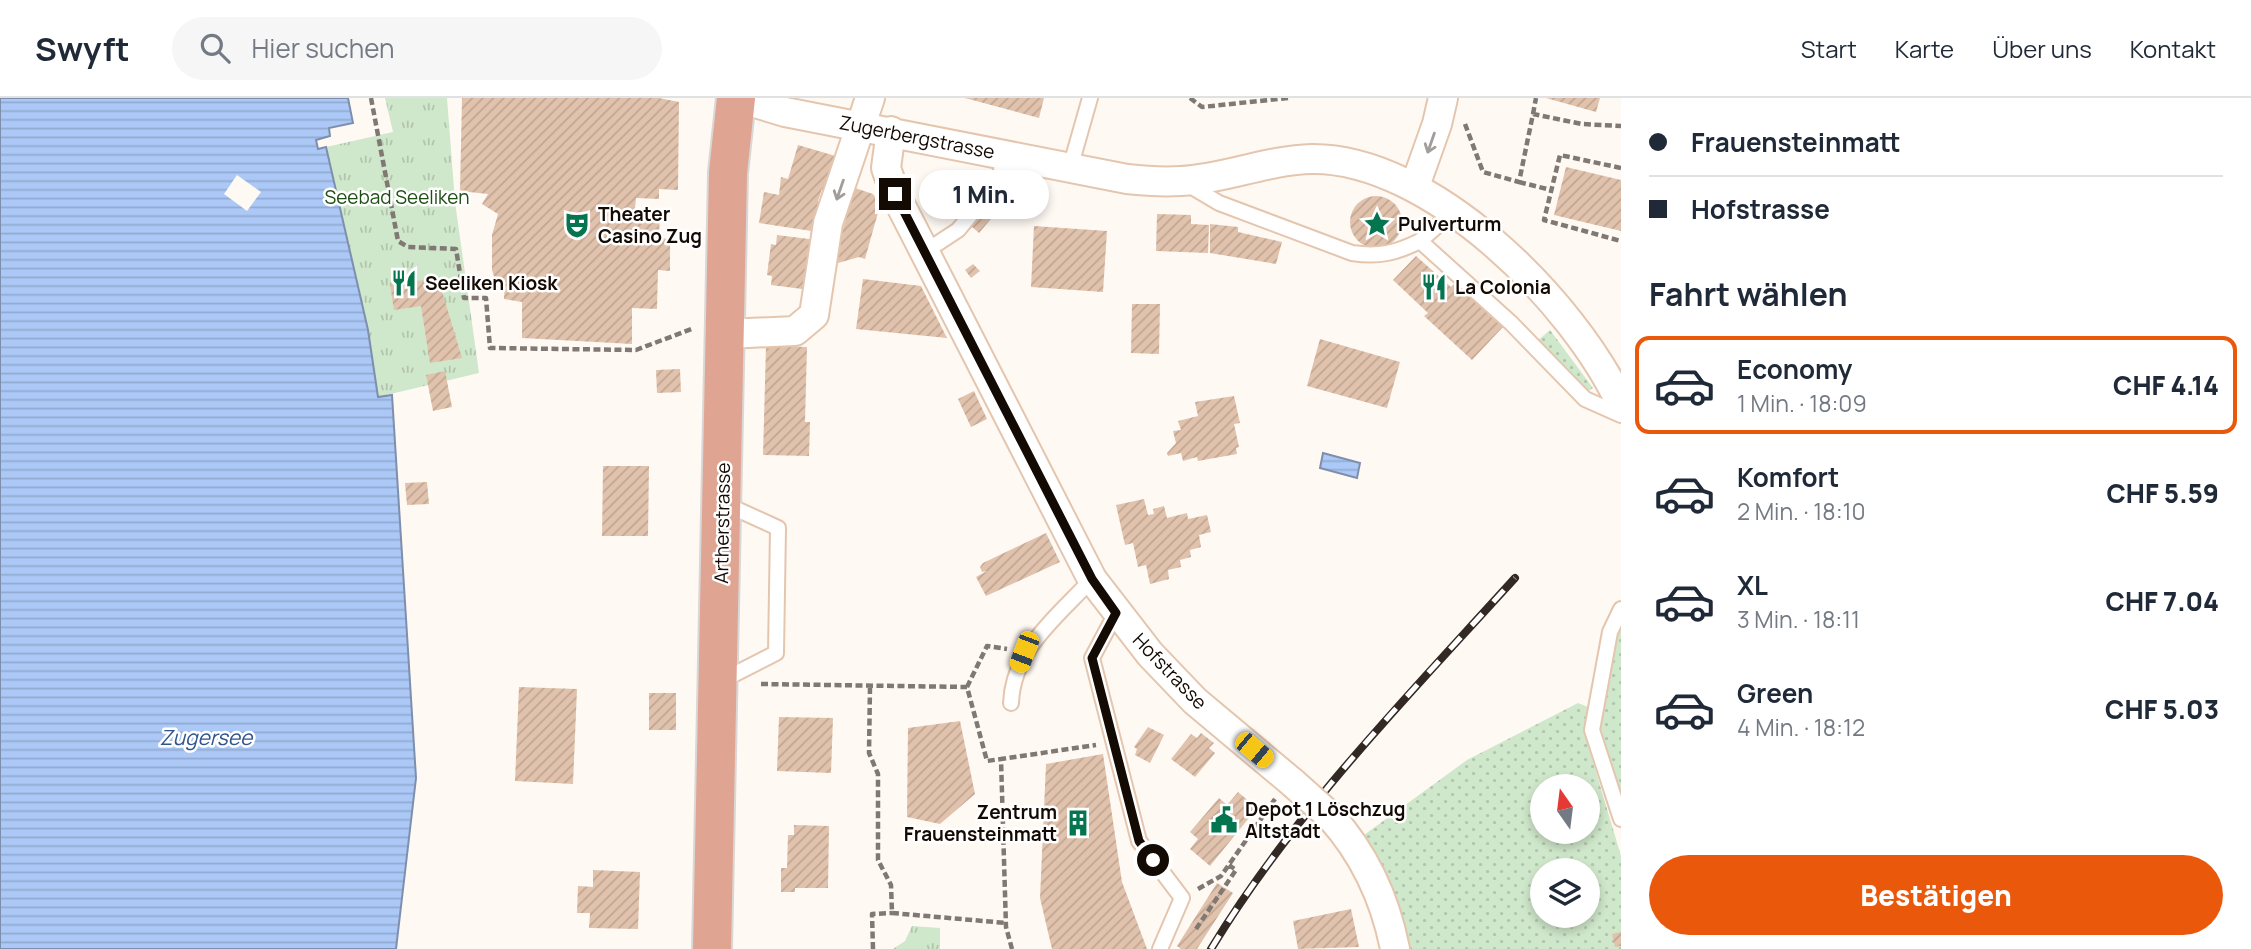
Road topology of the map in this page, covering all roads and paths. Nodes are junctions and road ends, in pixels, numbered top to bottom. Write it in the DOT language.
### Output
graph roads {
  1 [pos="371,98"];
  2 [pos="738,98"];
  3 [pos="870,98"];
  4 [pos="1090,98"];
  5 [pos="1188,98"];
  6 [pos="1288,98"];
  7 [pos="1536,98"];
  8 [pos="1448,100"];
  9 [pos="1533,114"];
  10 [pos="1465,124"];
  11 [pos="861,125"];
  12 [pos="1621,126"];
  13 [pos="891,131"];
  14 [pos="1005,155"];
  15 [pos="1070,168"];
  16 [pos="1621,168"];
  17 [pos="1182,181"];
  18 [pos="1519,182"];
  19 [pos="1415,186"];
  20 [pos="1551,190"];
  21 [pos="1453,212"];
  22 [pos="1420,241"];
  23 [pos="1621,241"];
  24 [pos="926,251"];
  25 [pos="726,334"];
  26 [pos="1621,404"];
  27 [pos="1621,415"];
  28 [pos="723,503"];
  29 [pos="1092,579"];
  30 [pos="1621,609"];
  31 [pos="1116,613"];
  32 [pos="1024,652"];
  33 [pos="718,682"];
  34 [pos="799,685"];
  35 [pos="870,687"];
  36 [pos="967,687"];
  37 [pos="1011,703"];
  38 [pos="1116,742"];
  39 [pos="1002,759"];
  40 [pos="1270,806"];
  41 [pos="1621,820"];
  42 [pos="1229,865"];
  43 [pos="1221,876"];
  44 [pos="892,913"];
  45 [pos="1006,923"];
  46 [pos="1196,929"];
  47 [pos="712,949"];
  48 [pos="873,949"];
  49 [pos="1012,949"];
  50 [pos="1160,949"];
  51 [pos="1395,949"];
  1 -- 25 [label="path"];
  2 -- 11 [label="street, Zugerbergstrasse"];
  2 -- 25 [label="main road, Artherstrasse"];
  3 -- 11 [label="street"];
  4 -- 15 [label="lane"];
  5 -- 6 [label="path"];
  7 -- 9 [label="path"];
  8 -- 19 [label="street, one-way"];
  9 -- 12 [label="path"];
  9 -- 18 [label="path"];
  10 -- 18 [label="path"];
  11 -- 13 [label="street, Zugerbergstrasse"];
  11 -- 25 [label="street, one-way"];
  13 -- 14 [label="street, Zugerbergstrasse"];
  13 -- 24 [label="street, Hofstrasse"];
  14 -- 15 [label="street, Zugerbergstrasse"];
  14 -- 24 [label="lane"];
  15 -- 17 [label="street, Zugerbergstrasse"];
  16 -- 20 [label="path"];
  17 -- 19 [label="street, Zugerbergstrasse"];
  17 -- 22 [label="lane"];
  18 -- 20 [label="path"];
  19 -- 21 [label="street, Zugerbergstrasse"];
  20 -- 23 [label="path"];
  21 -- 22 [label="lane"];
  21 -- 26 [label="street, Zugerbergstrasse"];
  22 -- 27 [label="lane"];
  24 -- 29 [label="street, Hofstrasse"];
  25 -- 28 [label="main road, Artherstrasse"];
  28 -- 33 [label="main road, Artherstrasse"];
  28 -- 33 [label="lane"];
  29 -- 31 [label="street, Hofstrasse"];
  29 -- 32 [label="lane"];
  30 -- 41 [label="lane"];
  31 -- 38 [label="lane"];
  31 -- 51 [label="street, Hofstrasse, bridge"];
  32 -- 36 [label="path"];
  32 -- 37 [label="lane"];
  33 -- 47 [label="main road, Artherstrasse"];
  34 -- 35 [label="path"];
  35 -- 36 [label="path"];
  35 -- 44 [label="path"];
  36 -- 39 [label="path"];
  38 -- 39 [label="path"];
  38 -- 50 [label="lane"];
  39 -- 45 [label="path"];
  40 -- 42 [label="path"];
  42 -- 43 [label="path"];
  42 -- 46 [label="path"];
  44 -- 45 [label="path"];
  44 -- 48 [label="path"];
  45 -- 49 [label="path"];
}
